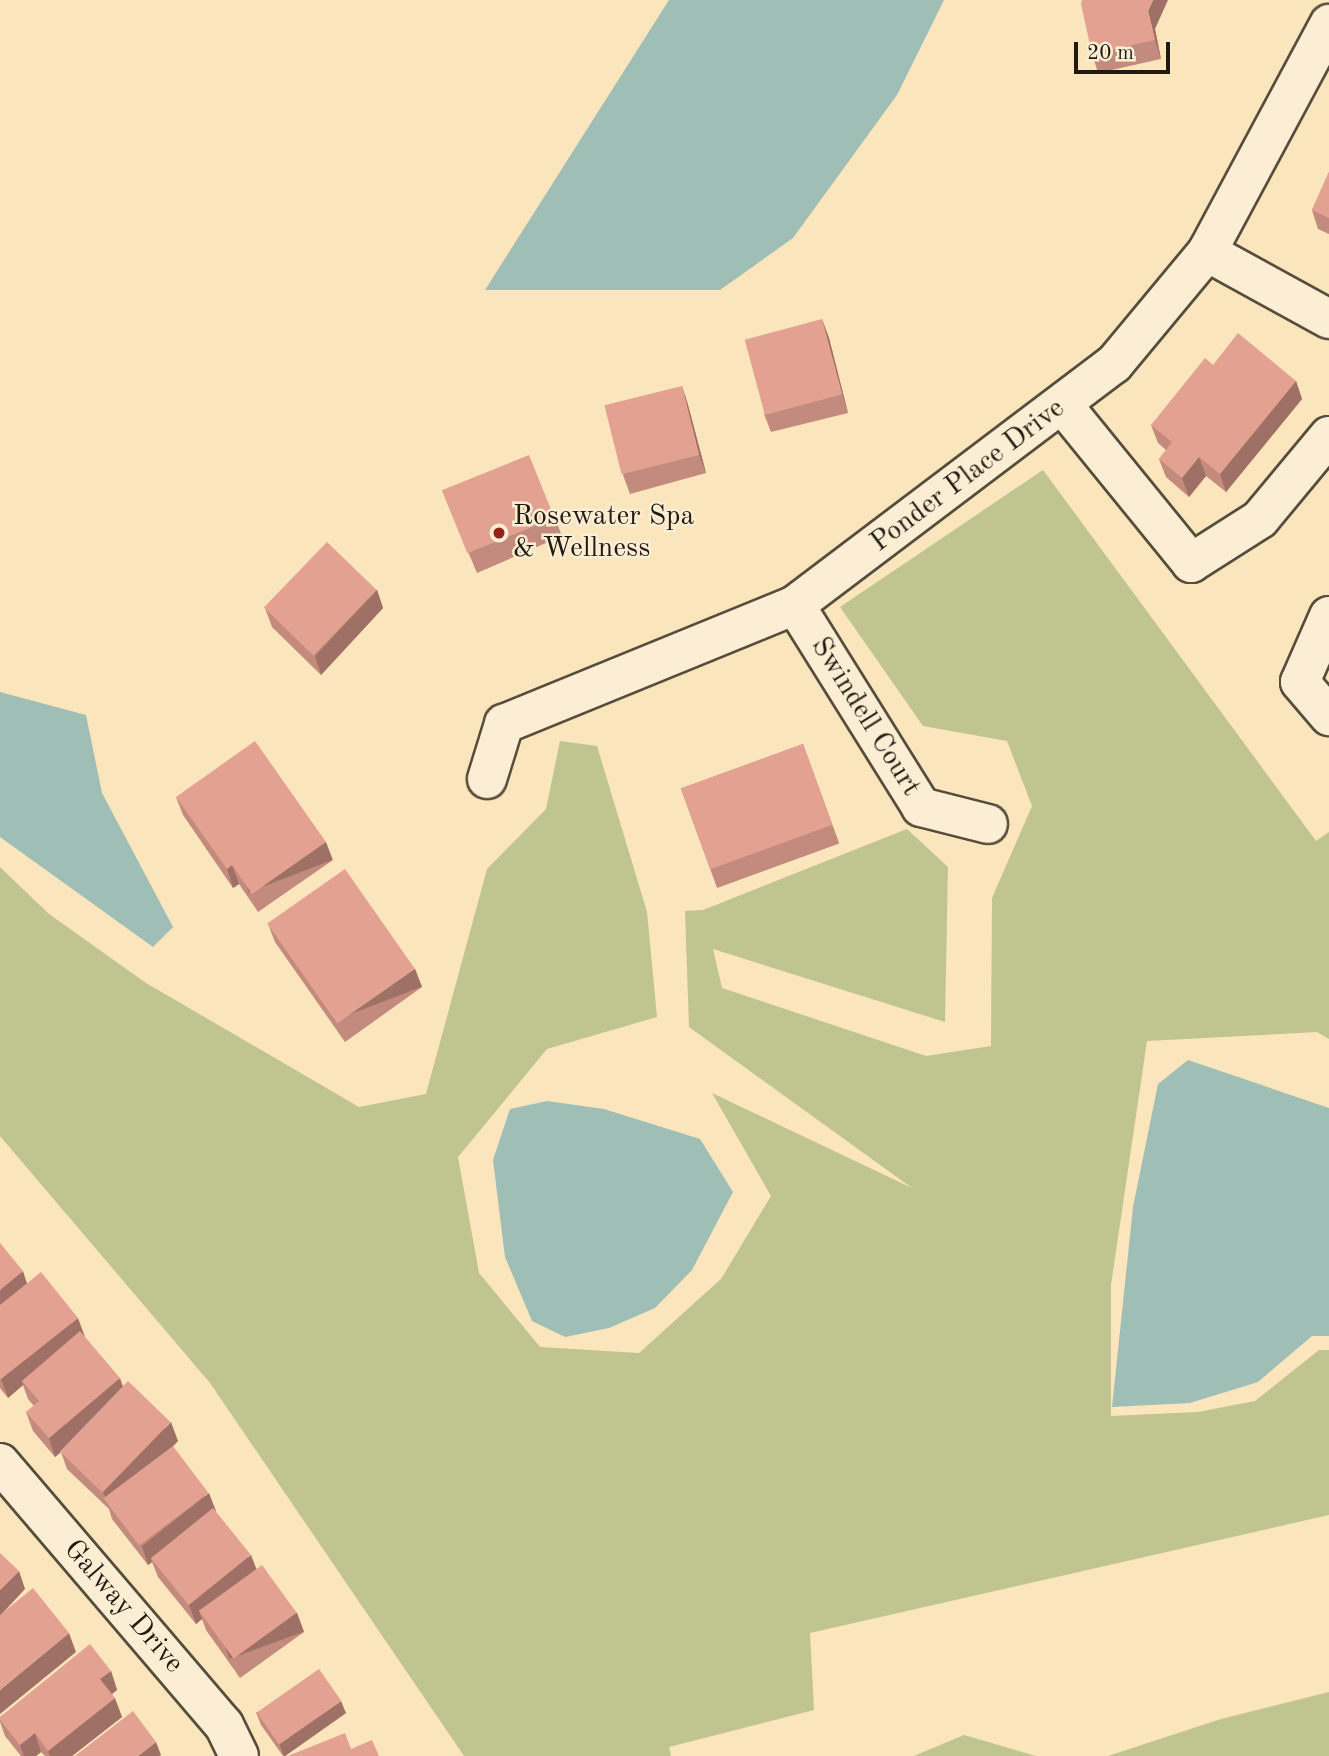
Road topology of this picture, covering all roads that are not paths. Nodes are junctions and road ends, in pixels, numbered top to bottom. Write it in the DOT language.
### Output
graph roads {
  1 [pos="1329,24"];
  2 [pos="1207,253"];
  3 [pos="1329,319"];
  4 [pos="1062,404"];
  5 [pos="1329,436"];
  6 [pos="795,605"];
  7 [pos="1329,616"];
  8 [pos="1329,716"];
  9 [pos="487,779"];
  10 [pos="988,824"];
  11 [pos="0,1463"];
  12 [pos="240,1756"];
  1 -- 2 [label="street, Ponder Place Drive"];
  2 -- 3 [label="street"];
  2 -- 4 [label="street, Ponder Place Drive"];
  4 -- 5 [label="street"];
  4 -- 6 [label="street, Ponder Place Drive"];
  6 -- 9 [label="street, Ponder Place Drive"];
  6 -- 10 [label="street, Swindell Court"];
  7 -- 8 [label="street"];
  11 -- 12 [label="street, Galway Drive"];
}
